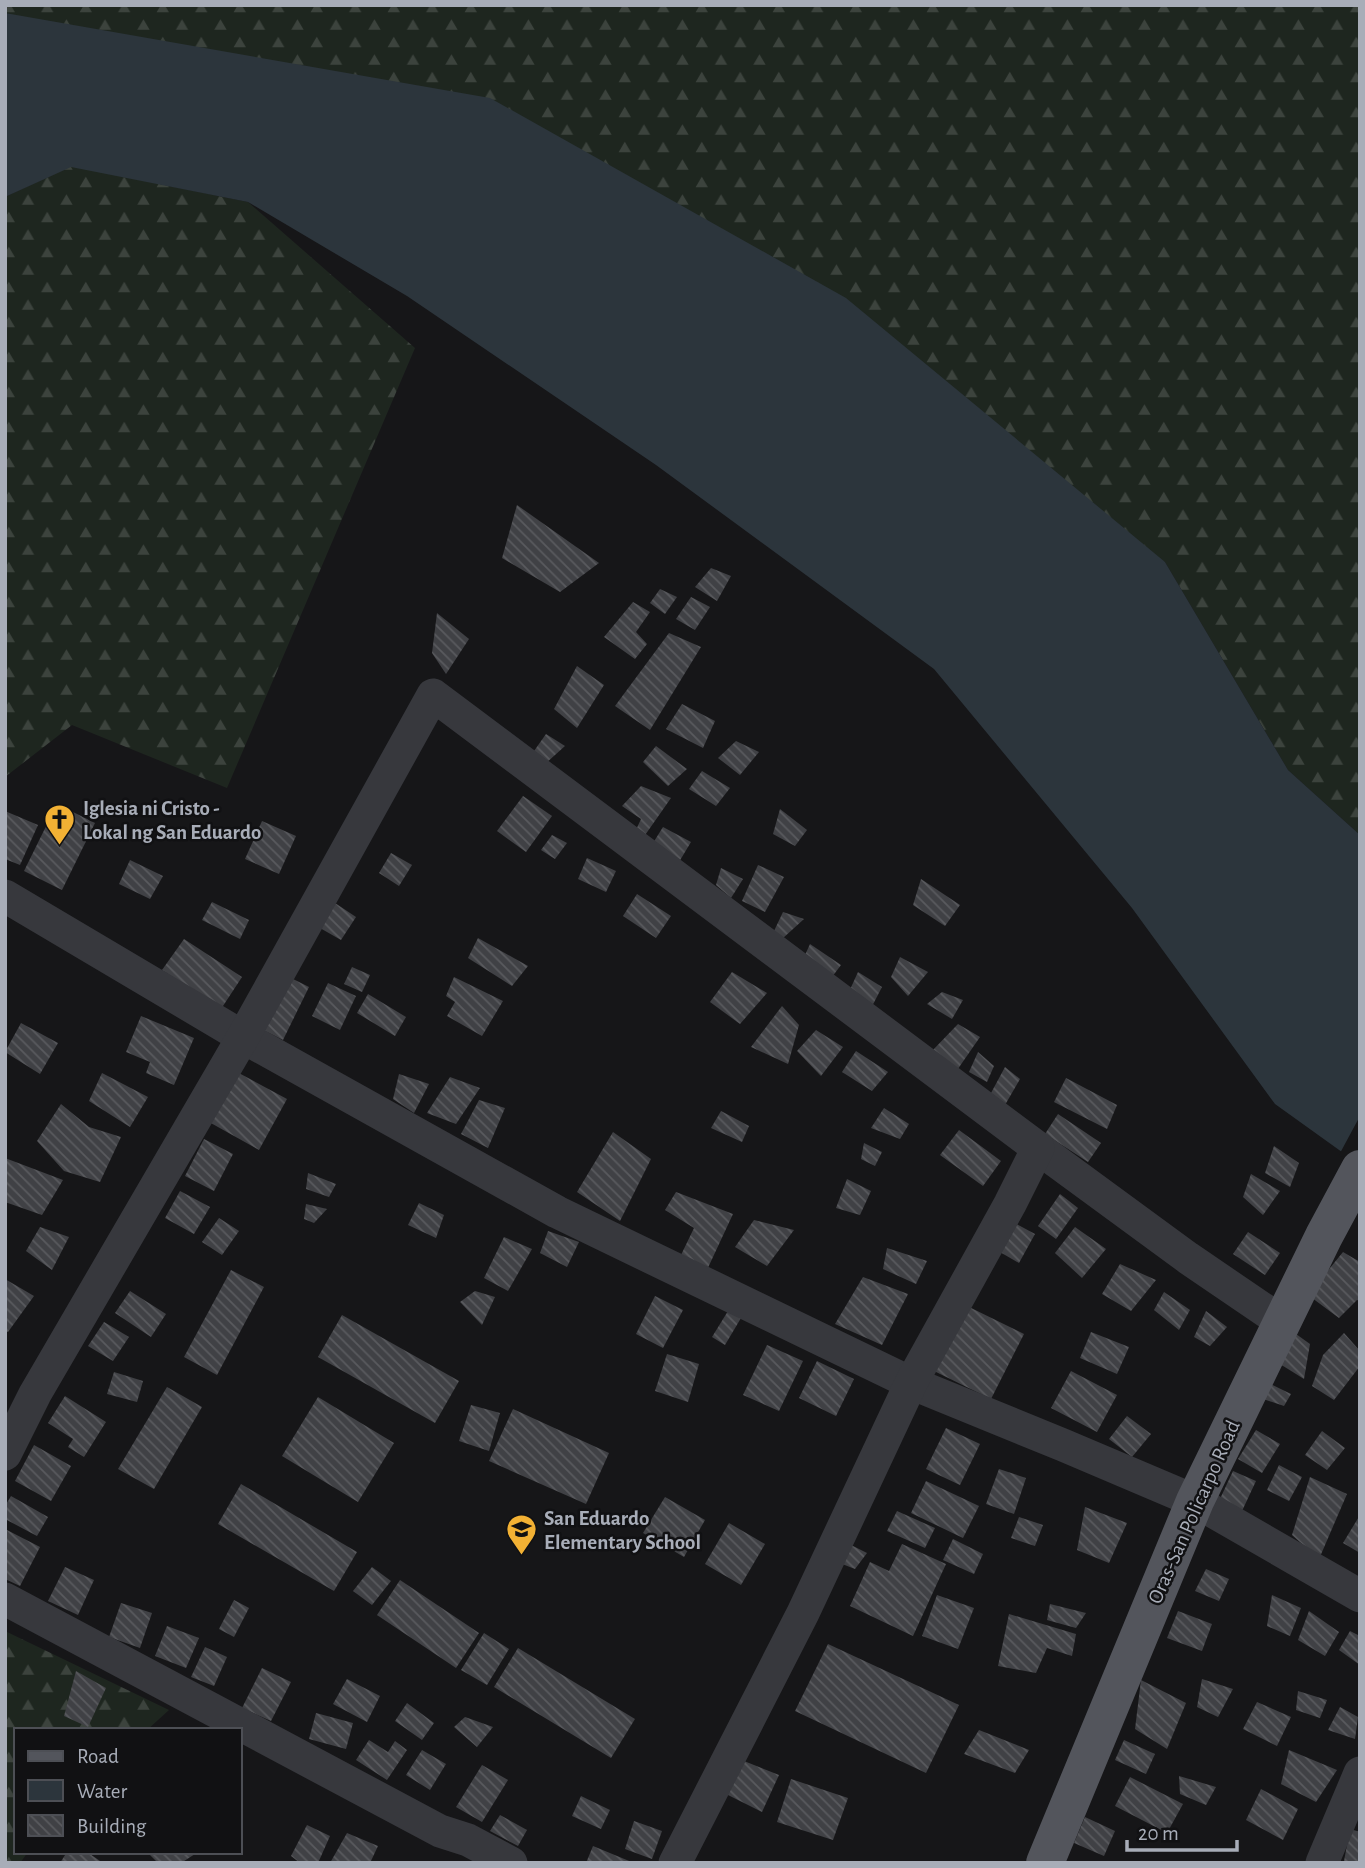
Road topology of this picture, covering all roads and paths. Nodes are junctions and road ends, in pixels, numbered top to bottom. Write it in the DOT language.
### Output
graph roads {
  1 [pos="5,896"];
  2 [pos="243,1037"];
  3 [pos="1038,1148"];
  4 [pos="1360,1169"];
  5 [pos="1282,1322"];
  6 [pos="911,1383"];
  7 [pos="5,1454"];
  8 [pos="1195,1502"];
  9 [pos="1360,1596"];
  10 [pos="5,1599"];
  11 [pos="1360,1773"];
  12 [pos="511,1863"];
  13 [pos="675,1863"];
  14 [pos="1045,1863"];
  15 [pos="1322,1863"];
  1 -- 2 [label="street"];
  2 -- 3 [label="street"];
  2 -- 6 [label="street"];
  2 -- 7 [label="street"];
  3 -- 5 [label="street"];
  3 -- 6 [label="street"];
  4 -- 5 [label="main road, Oras-San Policarpo Road"];
  5 -- 8 [label="main road, Oras-San Policarpo Road"];
  6 -- 8 [label="street"];
  6 -- 13 [label="street"];
  8 -- 9 [label="street"];
  8 -- 14 [label="main road, Oras-San Policarpo Road"];
  10 -- 12 [label="street"];
  11 -- 15 [label="street"];
}
